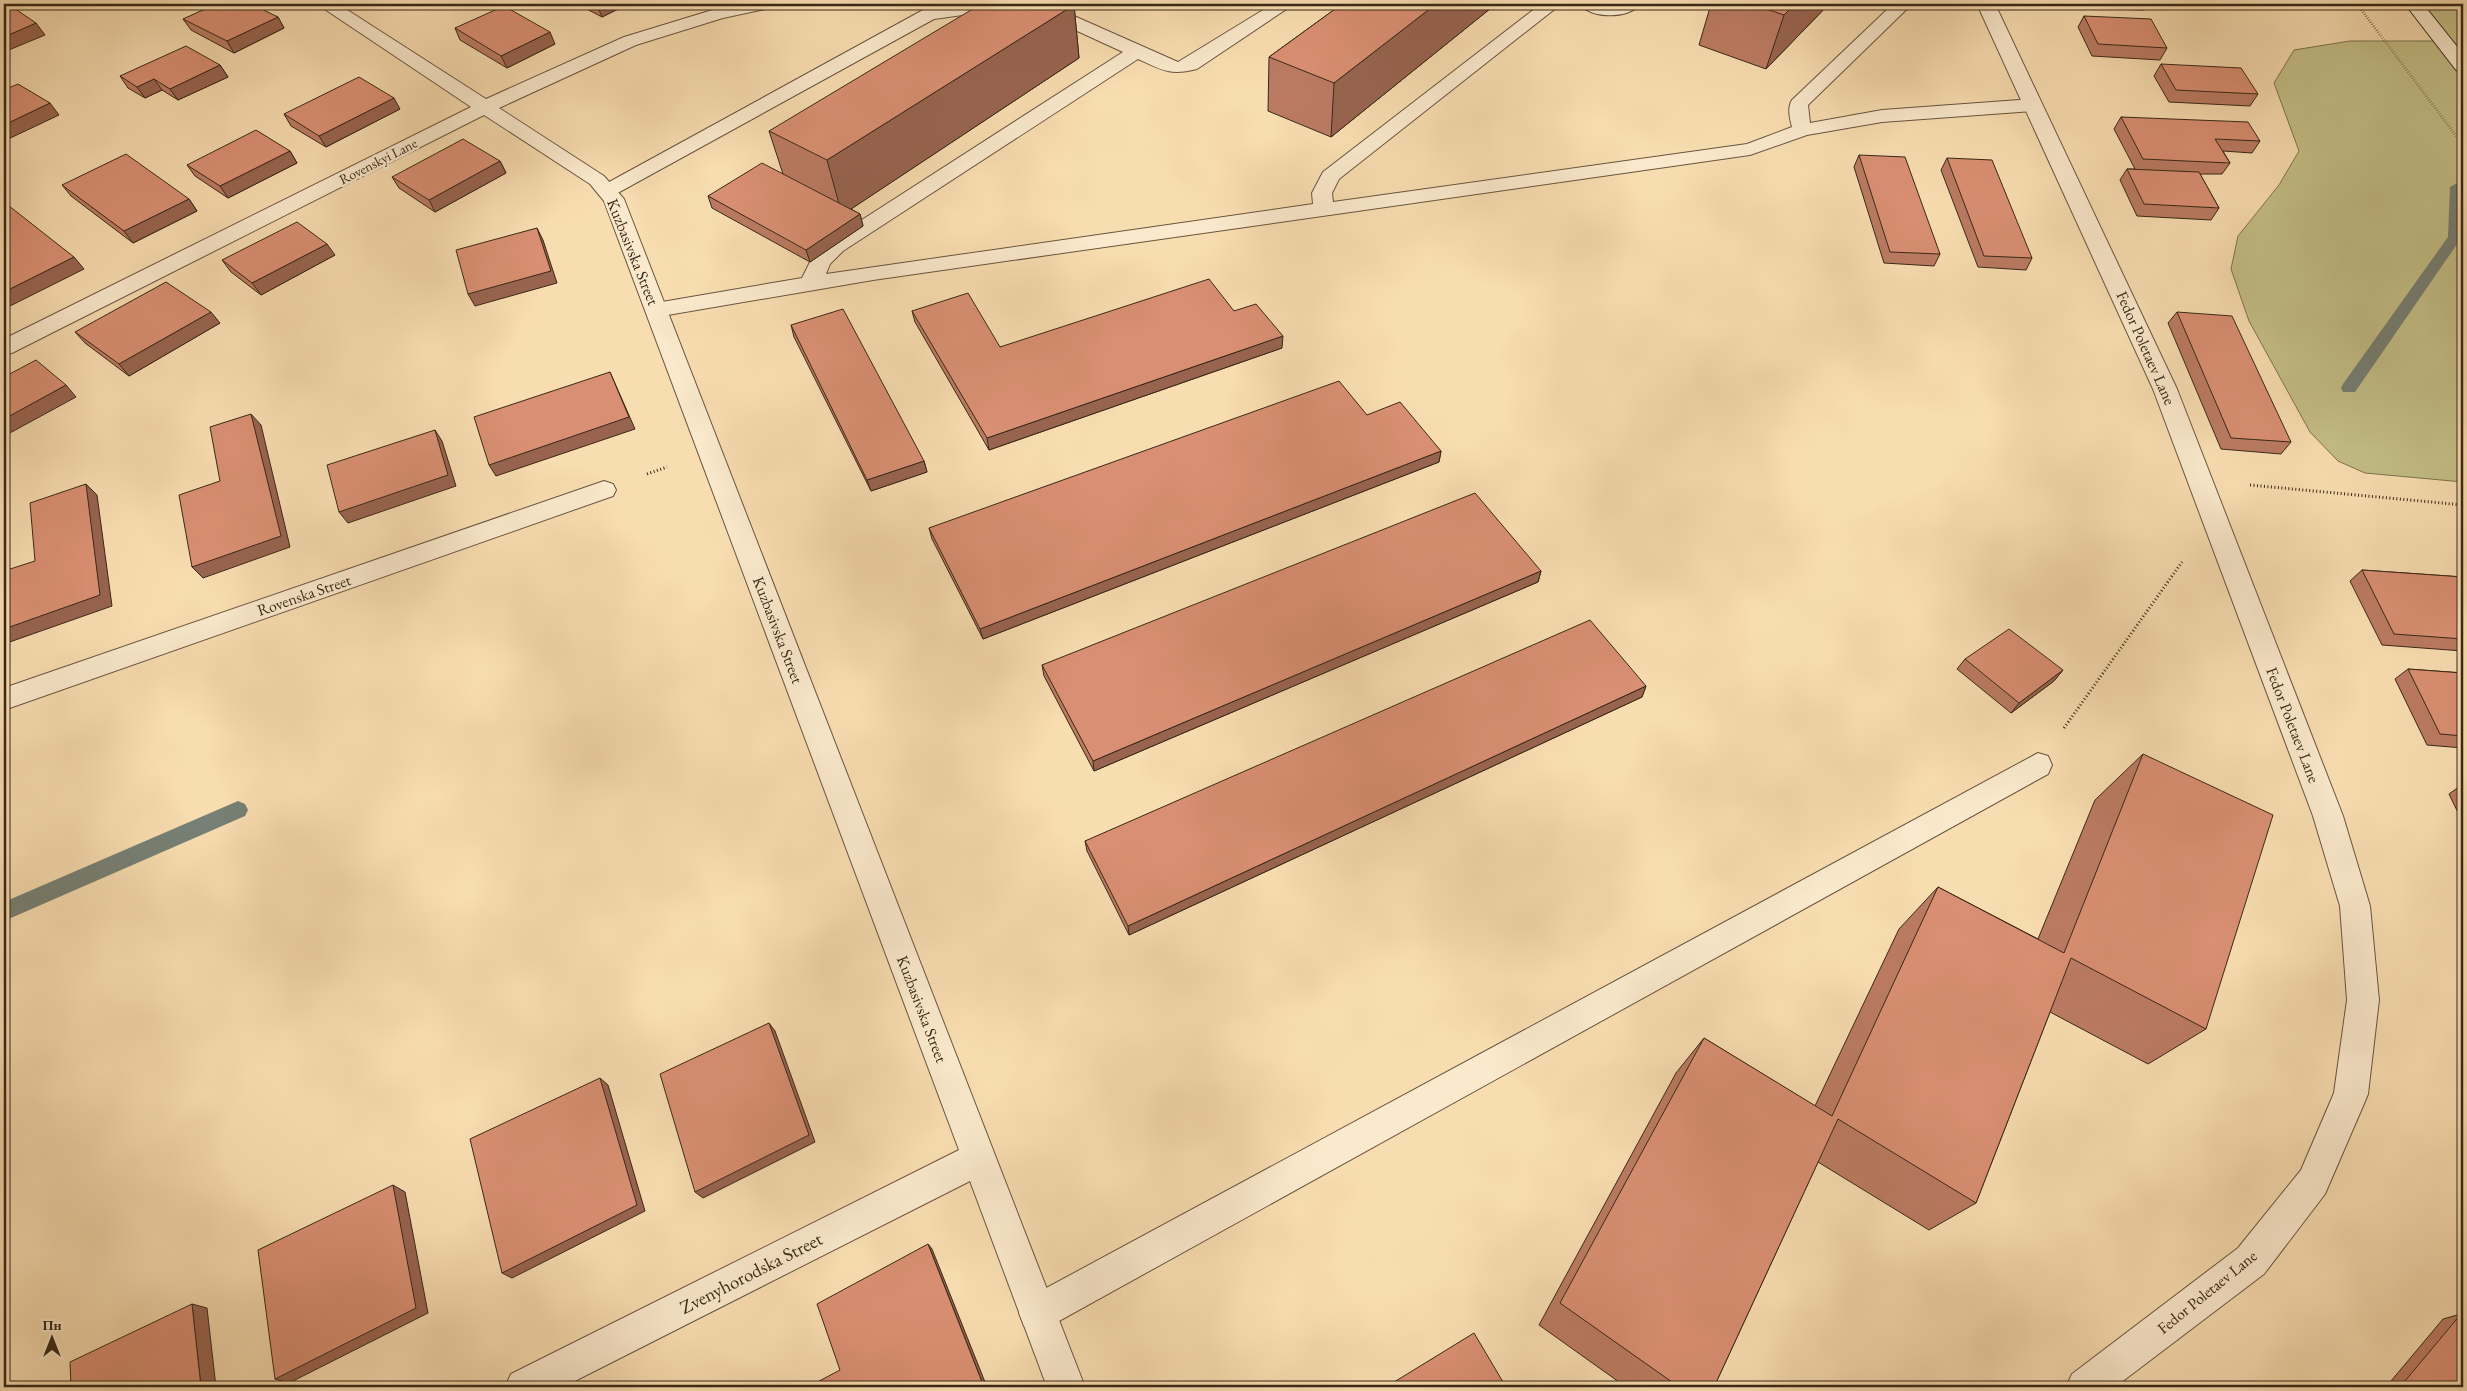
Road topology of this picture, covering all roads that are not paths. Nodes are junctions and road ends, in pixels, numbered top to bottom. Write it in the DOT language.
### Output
graph roads {
  1 [pos="326,4"];
  2 [pos="764,4"];
  3 [pos="1006,4"];
  4 [pos="1033,4"];
  5 [pos="1286,4"];
  6 [pos="1552,4"];
  7 [pos="1589,4"];
  8 [pos="1631,4"];
  9 [pos="1903,4"];
  10 [pos="1986,4"];
  11 [pos="2414,4"];
  12 [pos="1137,51"];
  13 [pos="2463,66"];
  14 [pos="2033,105"];
  15 [pos="485,107"];
  16 [pos="1803,130"];
  17 [pos="607,191"];
  18 [pos="1323,208"];
  19 [pos="811,283"];
  20 [pos="656,310"];
  21 [pos="4,348"];
  22 [pos="604,490"];
  23 [pos="4,699"];
  24 [pos="2038,765"];
  25 [pos="978,1158"];
  26 [pos="1037,1313"];
  27 [pos="524,1387"];
  28 [pos="1066,1387"];
  29 [pos="2085,1387"];
  1 -- 15 [label="street, Kuzbasivska Street"];
  2 -- 15 [label="street, Rovenskyi Lane"];
  3 -- 17 [label="street"];
  4 -- 12 [label="street"];
  5 -- 12 [label="street"];
  6 -- 18 [label="street"];
  7 -- 8 [label="street"];
  9 -- 16 [label="street"];
  10 -- 14 [label="street, Fedor Poletaev Lane"];
  11 -- 13 [label="street"];
  12 -- 19 [label="street"];
  14 -- 16 [label="street"];
  14 -- 29 [label="street, Fedor Poletaev Lane"];
  15 -- 17 [label="street, Kuzbasivska Street"];
  15 -- 21 [label="street, Rovenskyi Lane"];
  16 -- 18 [label="street"];
  17 -- 20 [label="street, Kuzbasivska Street"];
  18 -- 19 [label="street"];
  19 -- 20 [label="street"];
  20 -- 25 [label="street, Kuzbasivska Street"];
  22 -- 23 [label="street, Rovenska Street"];
  24 -- 26 [label="street"];
  25 -- 26 [label="street, Kuzbasivska Street"];
  25 -- 27 [label="street, Zvenyhorodska Street"];
  26 -- 28 [label="street, Kuzbasivska Street"];
}
